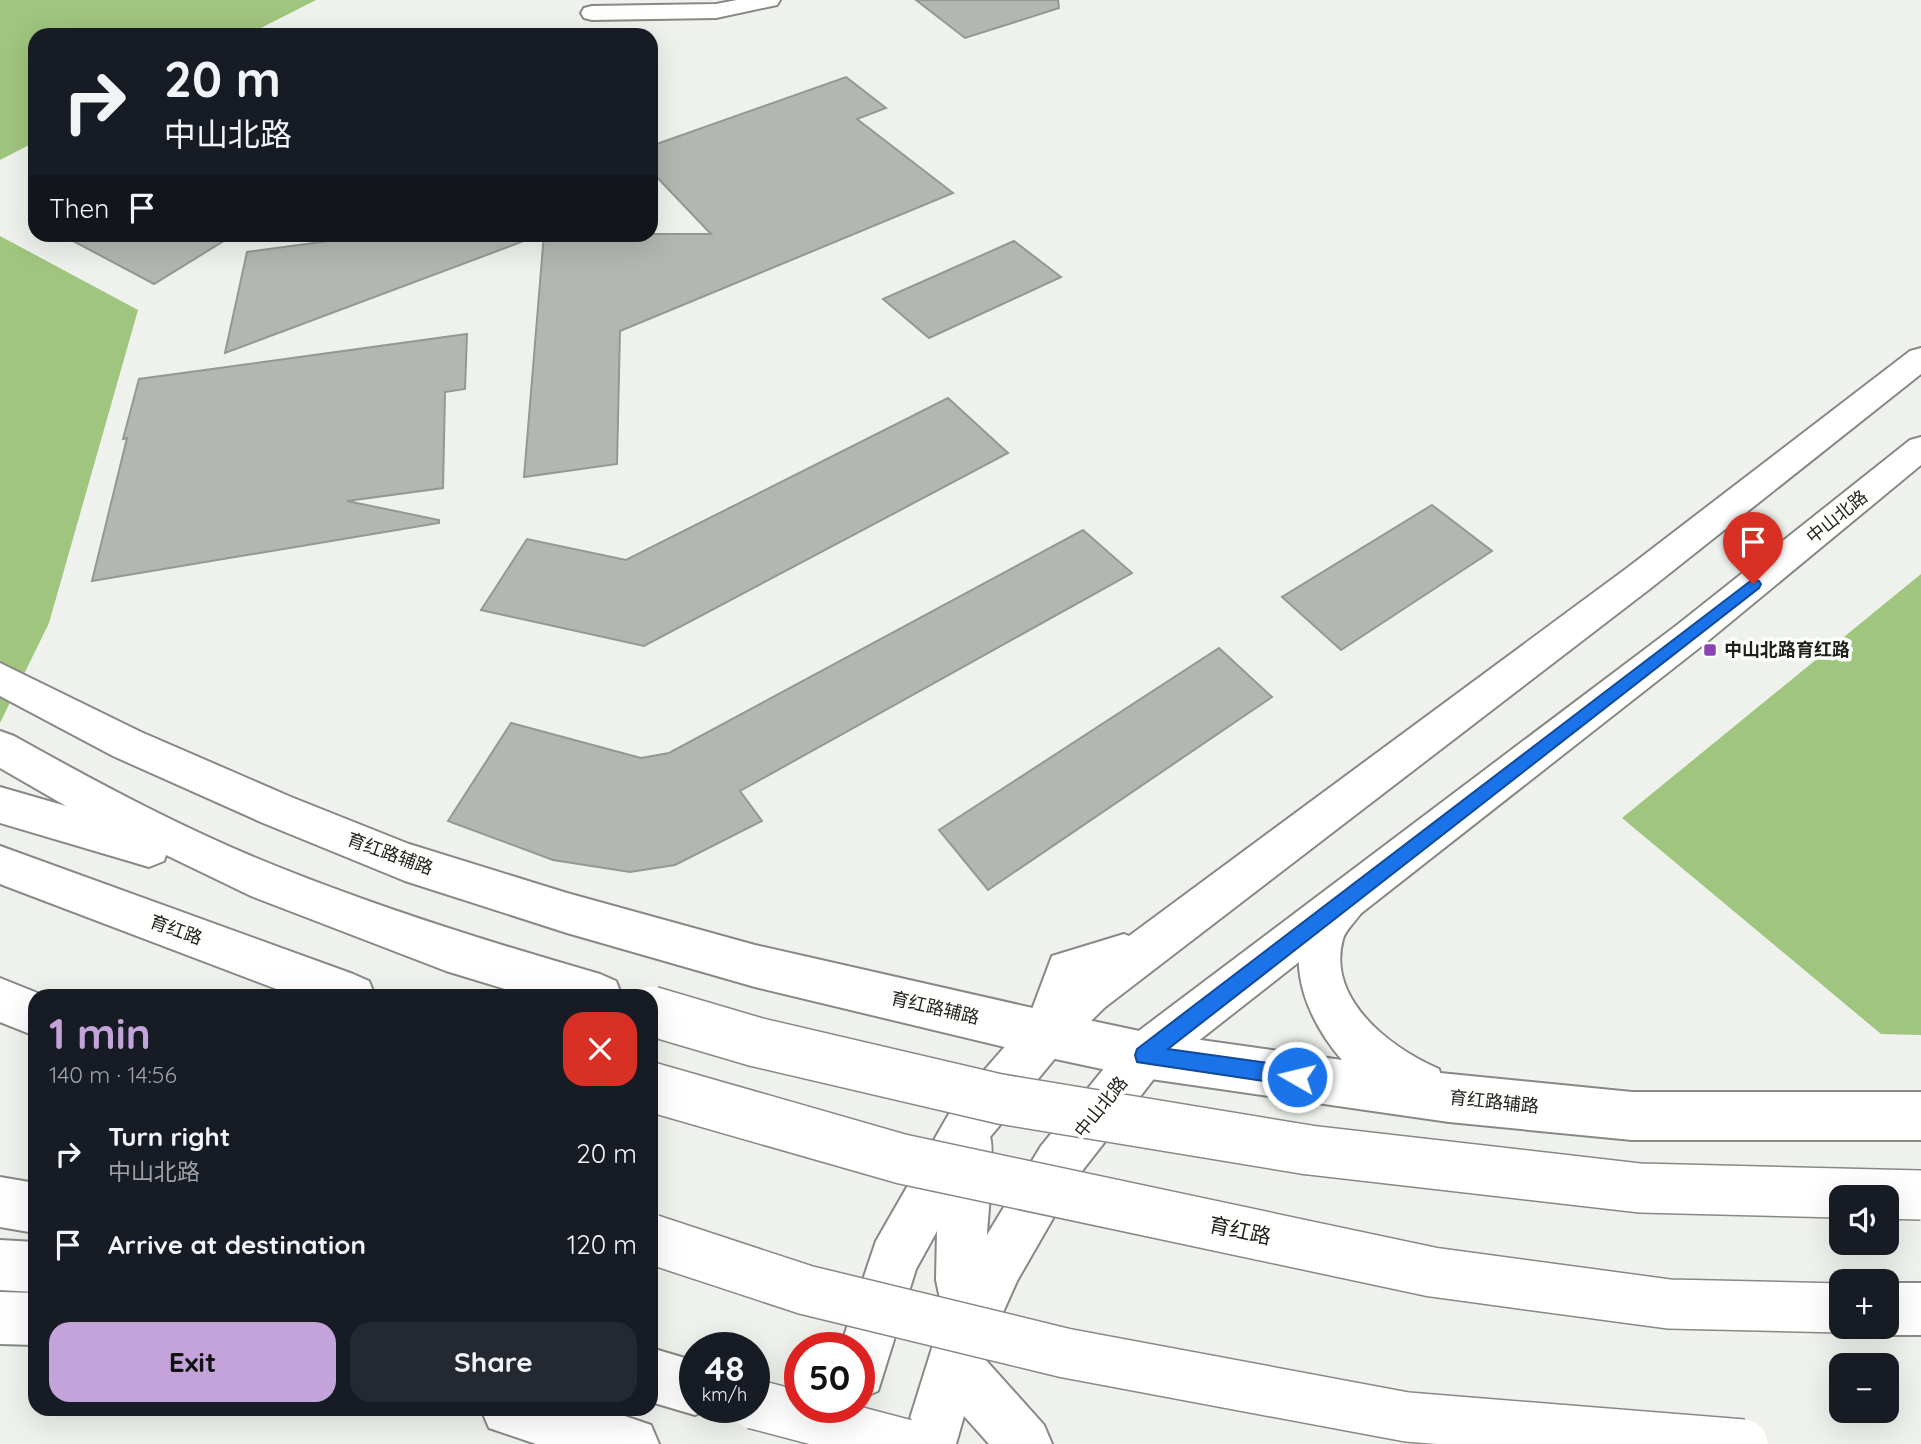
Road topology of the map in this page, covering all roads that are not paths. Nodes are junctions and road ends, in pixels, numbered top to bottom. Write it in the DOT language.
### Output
graph roads {
  1 [pos="769,0"];
  2 [pos="592,13"];
  3 [pos="1921,358"];
  4 [pos="1921,449"];
  5 [pos="0,678"];
  6 [pos="0,748"];
  7 [pos="0,805"];
  8 [pos="0,865"];
  9 [pos="265,882"];
  10 [pos="1353,896"];
  11 [pos="334,989"];
  12 [pos="577,989"];
  13 [pos="0,1000"];
  14 [pos="28,1011"];
  15 [pos="658,1013"];
  16 [pos="1046,1034"];
  17 [pos="1144,1055"];
  18 [pos="658,1089"];
  19 [pos="1449,1098"];
  20 [pos="1094,1115"];
  21 [pos="1921,1116"];
  22 [pos="1921,1195"];
  23 [pos="0,1202"];
  24 [pos="28,1207"];
  25 [pos="658,1242"];
  26 [pos="0,1265"];
  27 [pos="28,1267"];
  28 [pos="1829,1308"];
  29 [pos="1899,1308"];
  30 [pos="1921,1309"];
  31 [pos="0,1318"];
  32 [pos="28,1319"];
  33 [pos="871,1332"];
  34 [pos="953,1363"];
  35 [pos="658,1379"];
  36 [pos="679,1384"];
  37 [pos="770,1408"];
  38 [pos="533,1416"];
  39 [pos="843,1423"];
  40 [pos="632,1444"];
  41 [pos="837,1444"];
  42 [pos="905,1444"];
  43 [pos="929,1444"];
  44 [pos="1026,1444"];
  45 [pos="1743,1444"];
  1 -- 2 [label="main road"];
  3 -- 16 [label="main road"];
  4 -- 10 [label="main road, 中山北路"];
  5 -- 16 [label="main road, 育红路辅路"];
  6 -- 9 [label="main road"];
  7 -- 9 [label="main road"];
  8 -- 11 [label="main road, 育红路"];
  9 -- 12 [label="main road"];
  10 -- 17 [label="main road, 中山北路"];
  10 -- 19 [label="main road"];
  13 -- 14 [label="main road"];
  15 -- 20 [label="main road, bridge"];
  16 -- 17 [label="main road, 育红路辅路"];
  16 -- 33 [label="main road"];
  16 -- 34 [label="main road"];
  17 -- 19 [label="main road, 育红路辅路"];
  17 -- 20 [label="main road, 中山北路"];
  18 -- 28 [label="main road, 育红路, bridge"];
  19 -- 21 [label="main road, 育红路辅路"];
  20 -- 22 [label="main road, bridge"];
  20 -- 34 [label="main road, 中山北路"];
  23 -- 24 [label="main road"];
  25 -- 45 [label="main road, bridge"];
  26 -- 27 [label="main road"];
  29 -- 30 [label="main road"];
  31 -- 32 [label="main road"];
  34 -- 43 [label="main road, 中山北路"];
  34 -- 44 [label="main road"];
  35 -- 36 [label="main road"];
  37 -- 42 [label="main road, bridge"];
  38 -- 40 [label="main road"];
  39 -- 41 [label="main road"];
}
